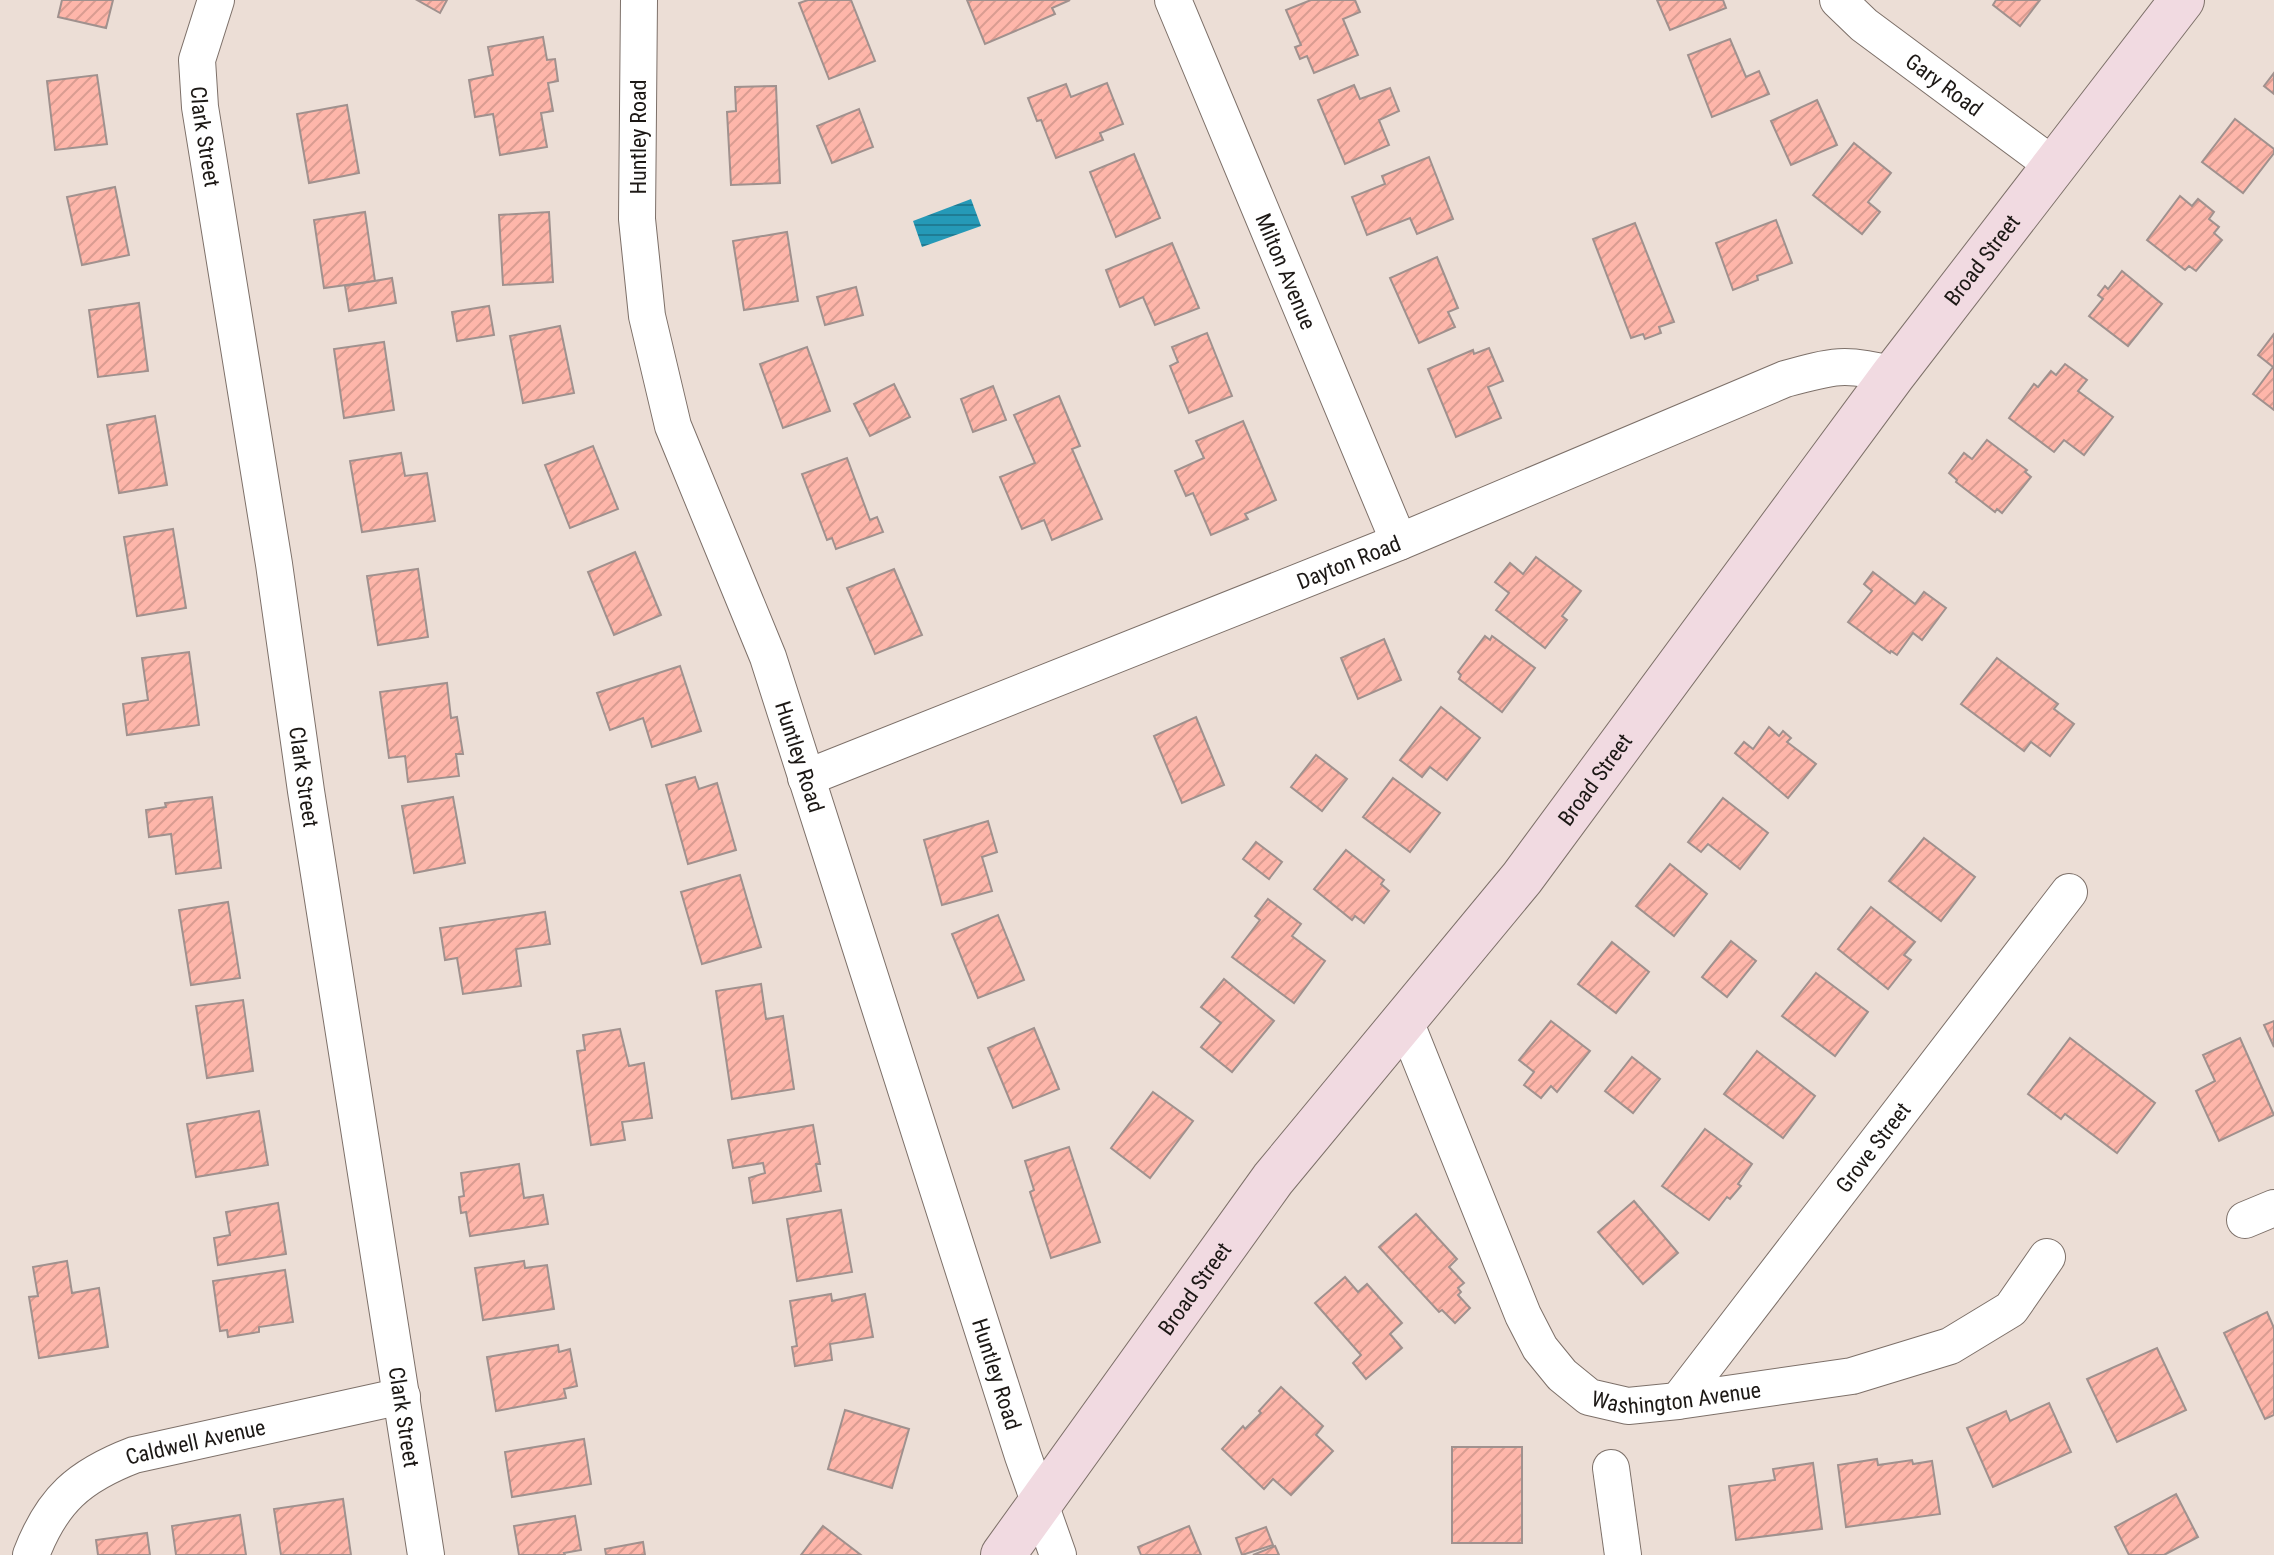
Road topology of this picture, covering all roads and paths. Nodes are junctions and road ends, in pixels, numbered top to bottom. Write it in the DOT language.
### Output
graph roads {
  1 [pos="216,0"];
  2 [pos="639,0"];
  3 [pos="1173,0"];
  4 [pos="1838,0"];
  5 [pos="2182,0"];
  6 [pos="2054,166"];
  7 [pos="1893,375"];
  8 [pos="1399,542"];
  9 [pos="806,778"];
  10 [pos="2069,892"];
  11 [pos="1405,1021"];
  12 [pos="2047,1257"];
  13 [pos="402,1396"];
  14 [pos="1678,1401"];
  15 [pos="1611,1468"];
  16 [pos="1039,1505"];
  17 [pos="31,1555"];
  18 [pos="426,1555"];
  19 [pos="1003,1555"];
  20 [pos="1058,1555"];
  21 [pos="1623,1555"];
  1 -- 13 [label="street, Clark Street"];
  2 -- 9 [label="street, Huntley Road"];
  3 -- 8 [label="street, Milton Avenue"];
  4 -- 6 [label="street, Gary Road"];
  5 -- 6 [label="main road, Broad Street"];
  6 -- 7 [label="main road, Broad Street"];
  7 -- 8 [label="street, Dayton Road"];
  7 -- 11 [label="main road, Broad Street"];
  8 -- 9 [label="street, Dayton Road"];
  9 -- 16 [label="street, Huntley Road"];
  10 -- 14 [label="street, Grove Street"];
  11 -- 14 [label="street, Washington Avenue"];
  11 -- 16 [label="main road, Broad Street"];
  12 -- 14 [label="street, Washington Avenue"];
  13 -- 17 [label="street, Caldwell Avenue"];
  13 -- 18 [label="street, Clark Street"];
  15 -- 21 [label="street"];
  16 -- 19 [label="main road, Broad Street"];
  16 -- 20 [label="street, Huntley Road"];
}
